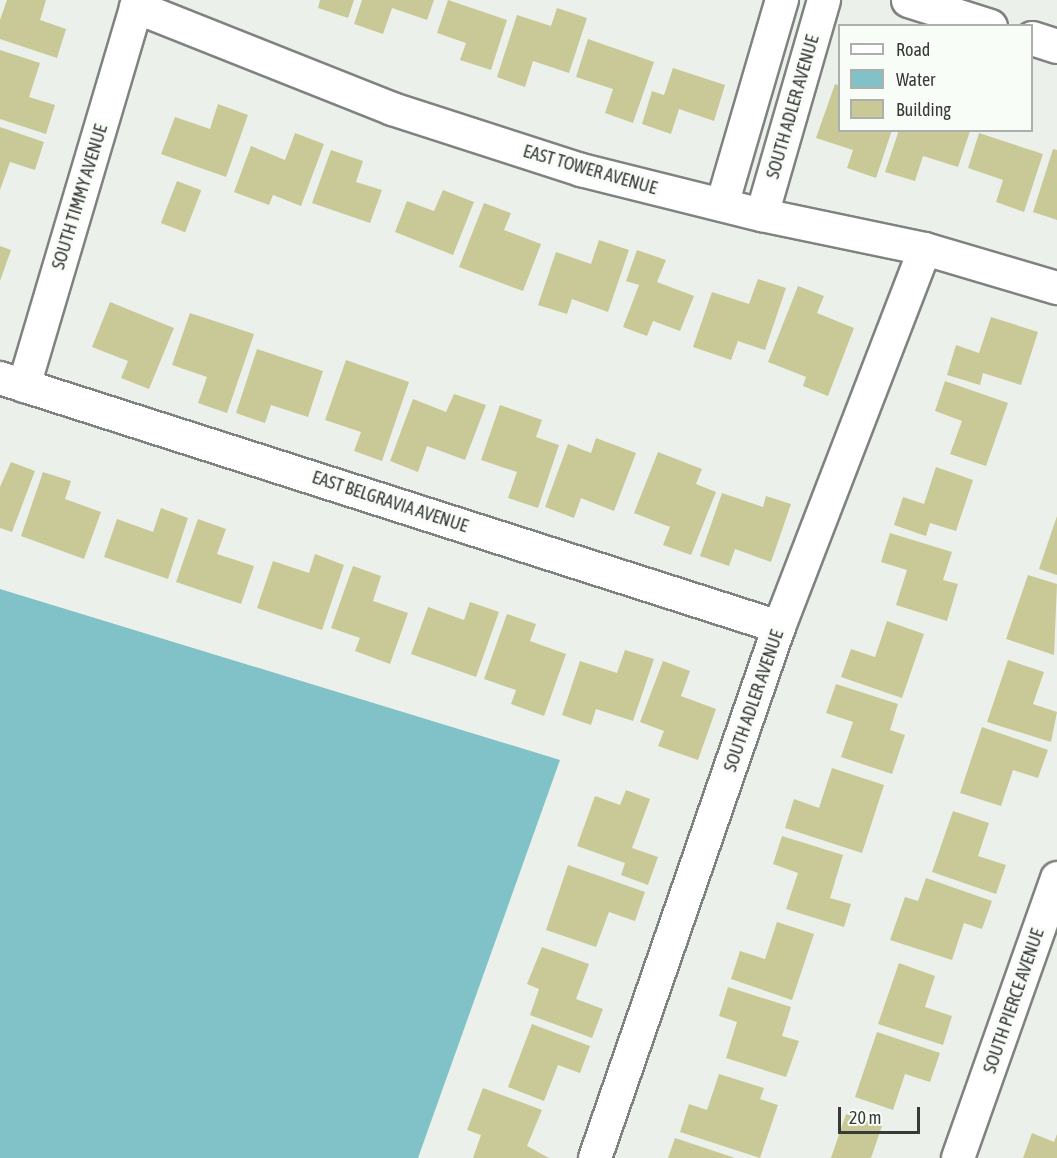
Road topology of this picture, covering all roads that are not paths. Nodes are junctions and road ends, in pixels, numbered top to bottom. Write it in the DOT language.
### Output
graph roads {
  1 [pos="782,0"];
  2 [pos="824,0"];
  3 [pos="908,0"];
  4 [pos="136,8"];
  5 [pos="984,24"];
  6 [pos="1033,38"];
  7 [pos="1057,46"];
  8 [pos="722,205"];
  9 [pos="762,215"];
  10 [pos="924,249"];
  11 [pos="1057,288"];
  12 [pos="12,382"];
  13 [pos="779,627"];
  14 [pos="1057,878"];
  15 [pos="595,1158"];
  16 [pos="958,1158"];
  1 -- 8 [label="street"];
  2 -- 9 [label="street, SOUTH ADLER AVENUE"];
  3 -- 5 [label="street"];
  4 -- 8 [label="street, EAST TOWER AVENUE"];
  4 -- 12 [label="street, SOUTH TIMMY AVENUE"];
  6 -- 7 [label="street"];
  8 -- 9 [label="street, EAST TOWER AVENUE"];
  9 -- 10 [label="street, EAST TOWER AVENUE"];
  10 -- 11 [label="street, EAST TOWER AVENUE"];
  10 -- 13 [label="street, SOUTH ADLER AVENUE"];
  12 -- 13 [label="street, EAST BELGRAVIA AVENUE"];
  13 -- 15 [label="street, SOUTH ADLER AVENUE"];
  14 -- 16 [label="street, SOUTH PIERCE AVENUE"];
}
